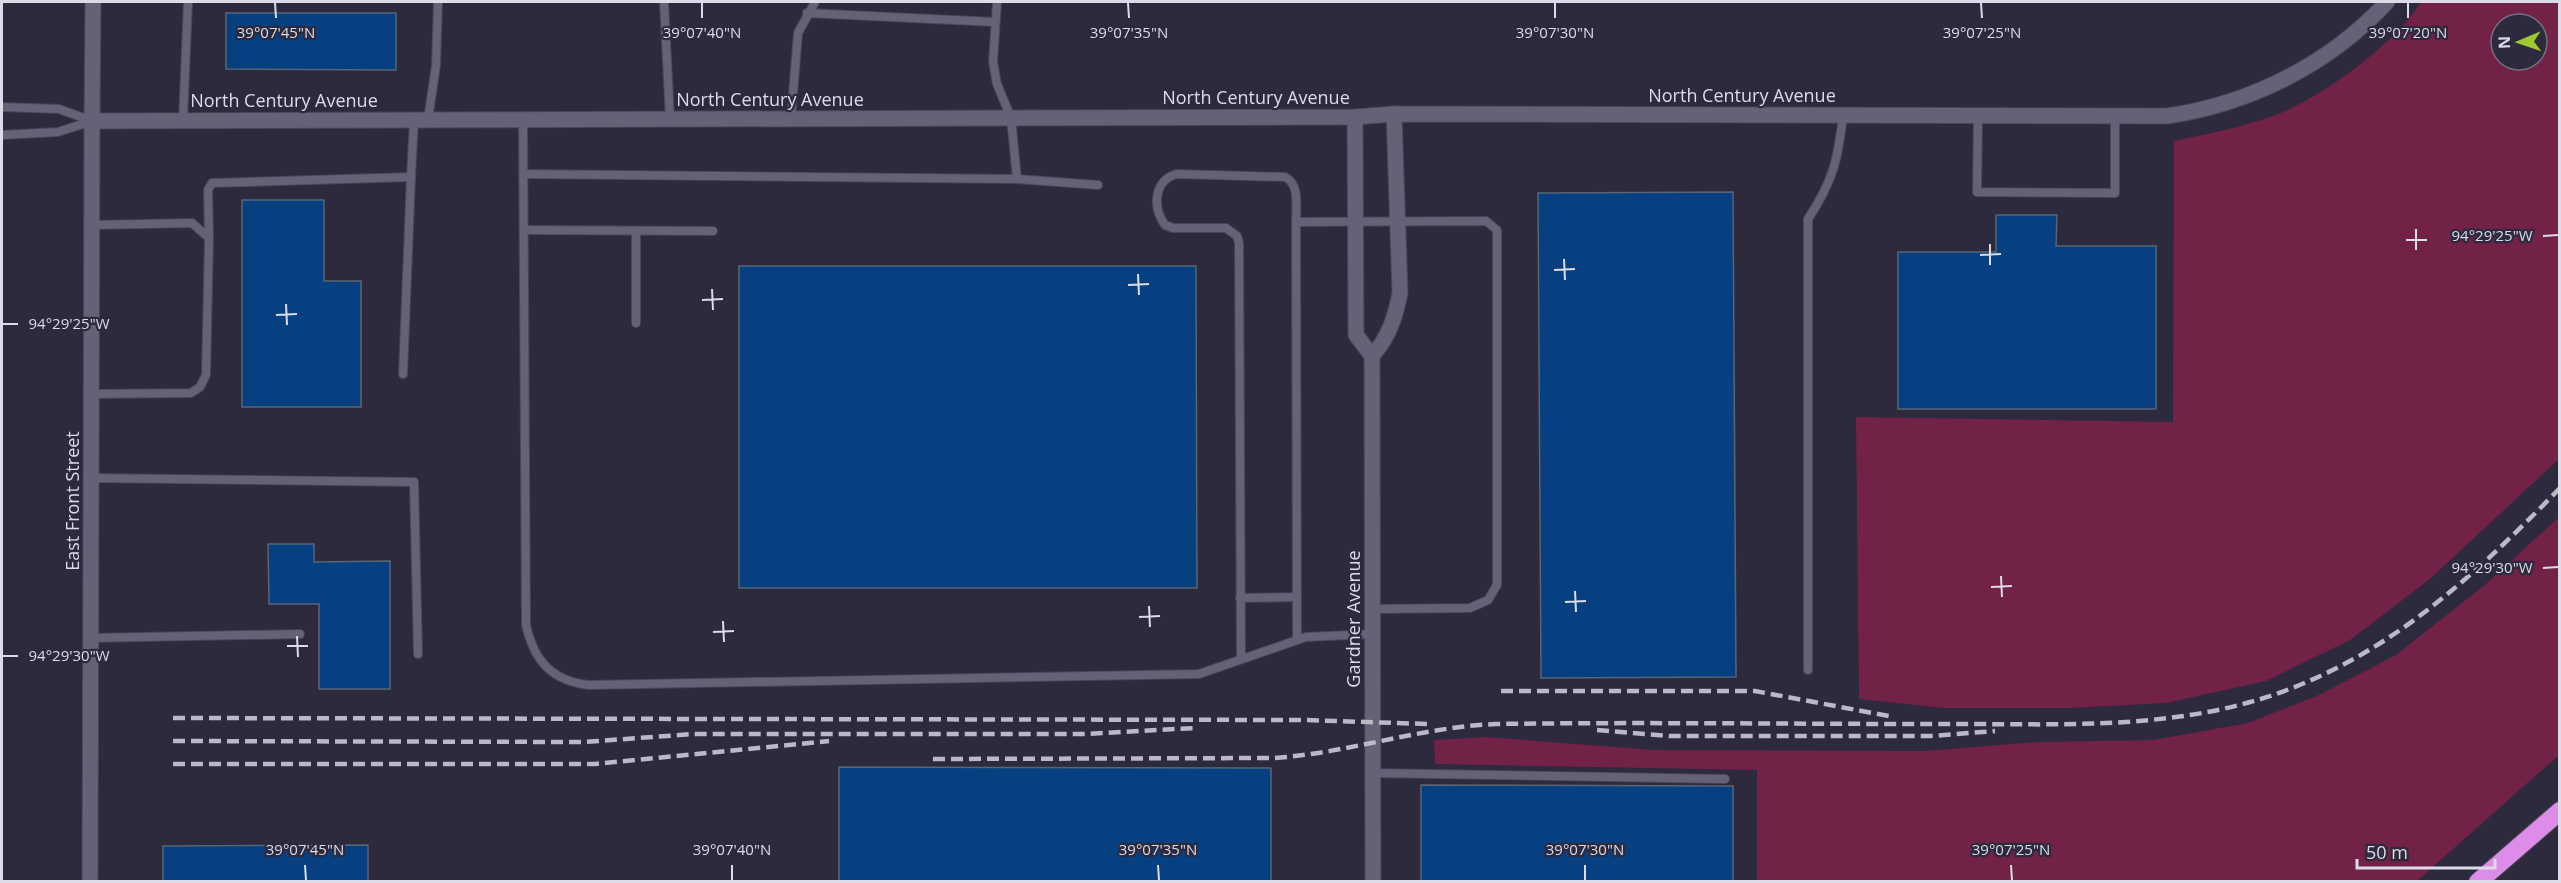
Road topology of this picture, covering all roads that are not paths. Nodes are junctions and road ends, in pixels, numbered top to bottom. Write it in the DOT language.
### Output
graph roads {
  1 [pos="93,2"];
  2 [pos="188,2"];
  3 [pos="438,2"];
  4 [pos="664,2"];
  5 [pos="815,2"];
  6 [pos="997,2"];
  7 [pos="2387,2"];
  8 [pos="807,13"];
  9 [pos="995,22"];
  10 [pos="2,107"];
  11 [pos="1394,114"];
  12 [pos="1843,115"];
  13 [pos="1978,115"];
  14 [pos="2115,115"];
  15 [pos="1355,117"];
  16 [pos="791,118"];
  17 [pos="1011,118"];
  18 [pos="523,119"];
  19 [pos="670,119"];
  20 [pos="92,120"];
  21 [pos="183,120"];
  22 [pos="421,120"];
  23 [pos="2,135"];
  24 [pos="525,174"];
  25 [pos="411,177"];
  26 [pos="1017,179"];
  27 [pos="1098,185"];
  28 [pos="1296,222"];
  29 [pos="1356,222"];
  30 [pos="1398,222"];
  31 [pos="92,225"];
  32 [pos="525,230"];
  33 [pos="712,231"];
  34 [pos="636,232"];
  35 [pos="208,238"];
  36 [pos="636,324"];
  37 [pos="1372,356"];
  38 [pos="403,374"];
  39 [pos="92,394"];
  40 [pos="91,478"];
  41 [pos="1240,597"];
  42 [pos="1297,597"];
  43 [pos="1372,609"];
  44 [pos="300,634"];
  45 [pos="1372,634"];
  46 [pos="91,638"];
  47 [pos="1297,640"];
  48 [pos="418,654"];
  49 [pos="1241,659"];
  50 [pos="1808,670"];
  51 [pos="1372,772"];
  52 [pos="1725,779"];
  53 [pos="2559,811"];
  54 [pos="90,882"];
  55 [pos="1372,882"];
  56 [pos="2478,882"];
  1 -- 20 [label="street, East Front Street"];
  2 -- 21 [label="lane"];
  3 -- 22 [label="lane"];
  4 -- 19 [label="lane"];
  5 -- 8 [label="lane"];
  6 -- 9 [label="lane"];
  7 -- 14 [label="street, North Century Avenue"];
  8 -- 9 [label="lane"];
  8 -- 16 [label="lane"];
  9 -- 17 [label="lane"];
  10 -- 20 [label="lane"];
  11 -- 12 [label="street, North Century Avenue"];
  11 -- 15 [label="street, North Century Avenue"];
  11 -- 30 [label="street"];
  12 -- 13 [label="street, North Century Avenue"];
  12 -- 50 [label="lane"];
  13 -- 14 [label="street, North Century Avenue"];
  13 -- 14 [label="lane"];
  15 -- 17 [label="street, North Century Avenue"];
  15 -- 29 [label="street"];
  16 -- 17 [label="street, North Century Avenue"];
  16 -- 19 [label="street, North Century Avenue"];
  17 -- 26 [label="lane"];
  18 -- 19 [label="street, North Century Avenue"];
  18 -- 22 [label="street, North Century Avenue"];
  18 -- 24 [label="lane"];
  20 -- 21 [label="street, North Century Avenue"];
  20 -- 23 [label="lane"];
  20 -- 31 [label="street, East Front Street"];
  21 -- 22 [label="street, North Century Avenue"];
  22 -- 25 [label="lane"];
  24 -- 26 [label="lane"];
  24 -- 32 [label="lane"];
  25 -- 35 [label="lane"];
  25 -- 38 [label="lane"];
  26 -- 27 [label="lane"];
  28 -- 29 [label="lane"];
  28 -- 41 [label="lane"];
  28 -- 42 [label="lane"];
  29 -- 30 [label="lane"];
  29 -- 37 [label="street"];
  30 -- 37 [label="street"];
  30 -- 43 [label="lane"];
  31 -- 35 [label="lane"];
  31 -- 39 [label="street, East Front Street"];
  32 -- 34 [label="lane"];
  32 -- 49 [label="lane"];
  33 -- 34 [label="lane"];
  34 -- 36 [label="lane"];
  35 -- 39 [label="lane"];
  37 -- 43 [label="street, Gardner Avenue"];
  39 -- 40 [label="street, East Front Street"];
  40 -- 46 [label="street, East Front Street"];
  40 -- 48 [label="lane"];
  41 -- 42 [label="lane"];
  41 -- 49 [label="lane"];
  42 -- 47 [label="lane"];
  43 -- 45 [label="street, Gardner Avenue"];
  44 -- 46 [label="lane"];
  45 -- 47 [label="lane"];
  45 -- 51 [label="street, Gardner Avenue"];
  46 -- 54 [label="street, East Front Street"];
  47 -- 49 [label="lane"];
  51 -- 52 [label="lane"];
  51 -- 55 [label="street, Gardner Avenue"];
  53 -- 56 [label="highway"];
}
